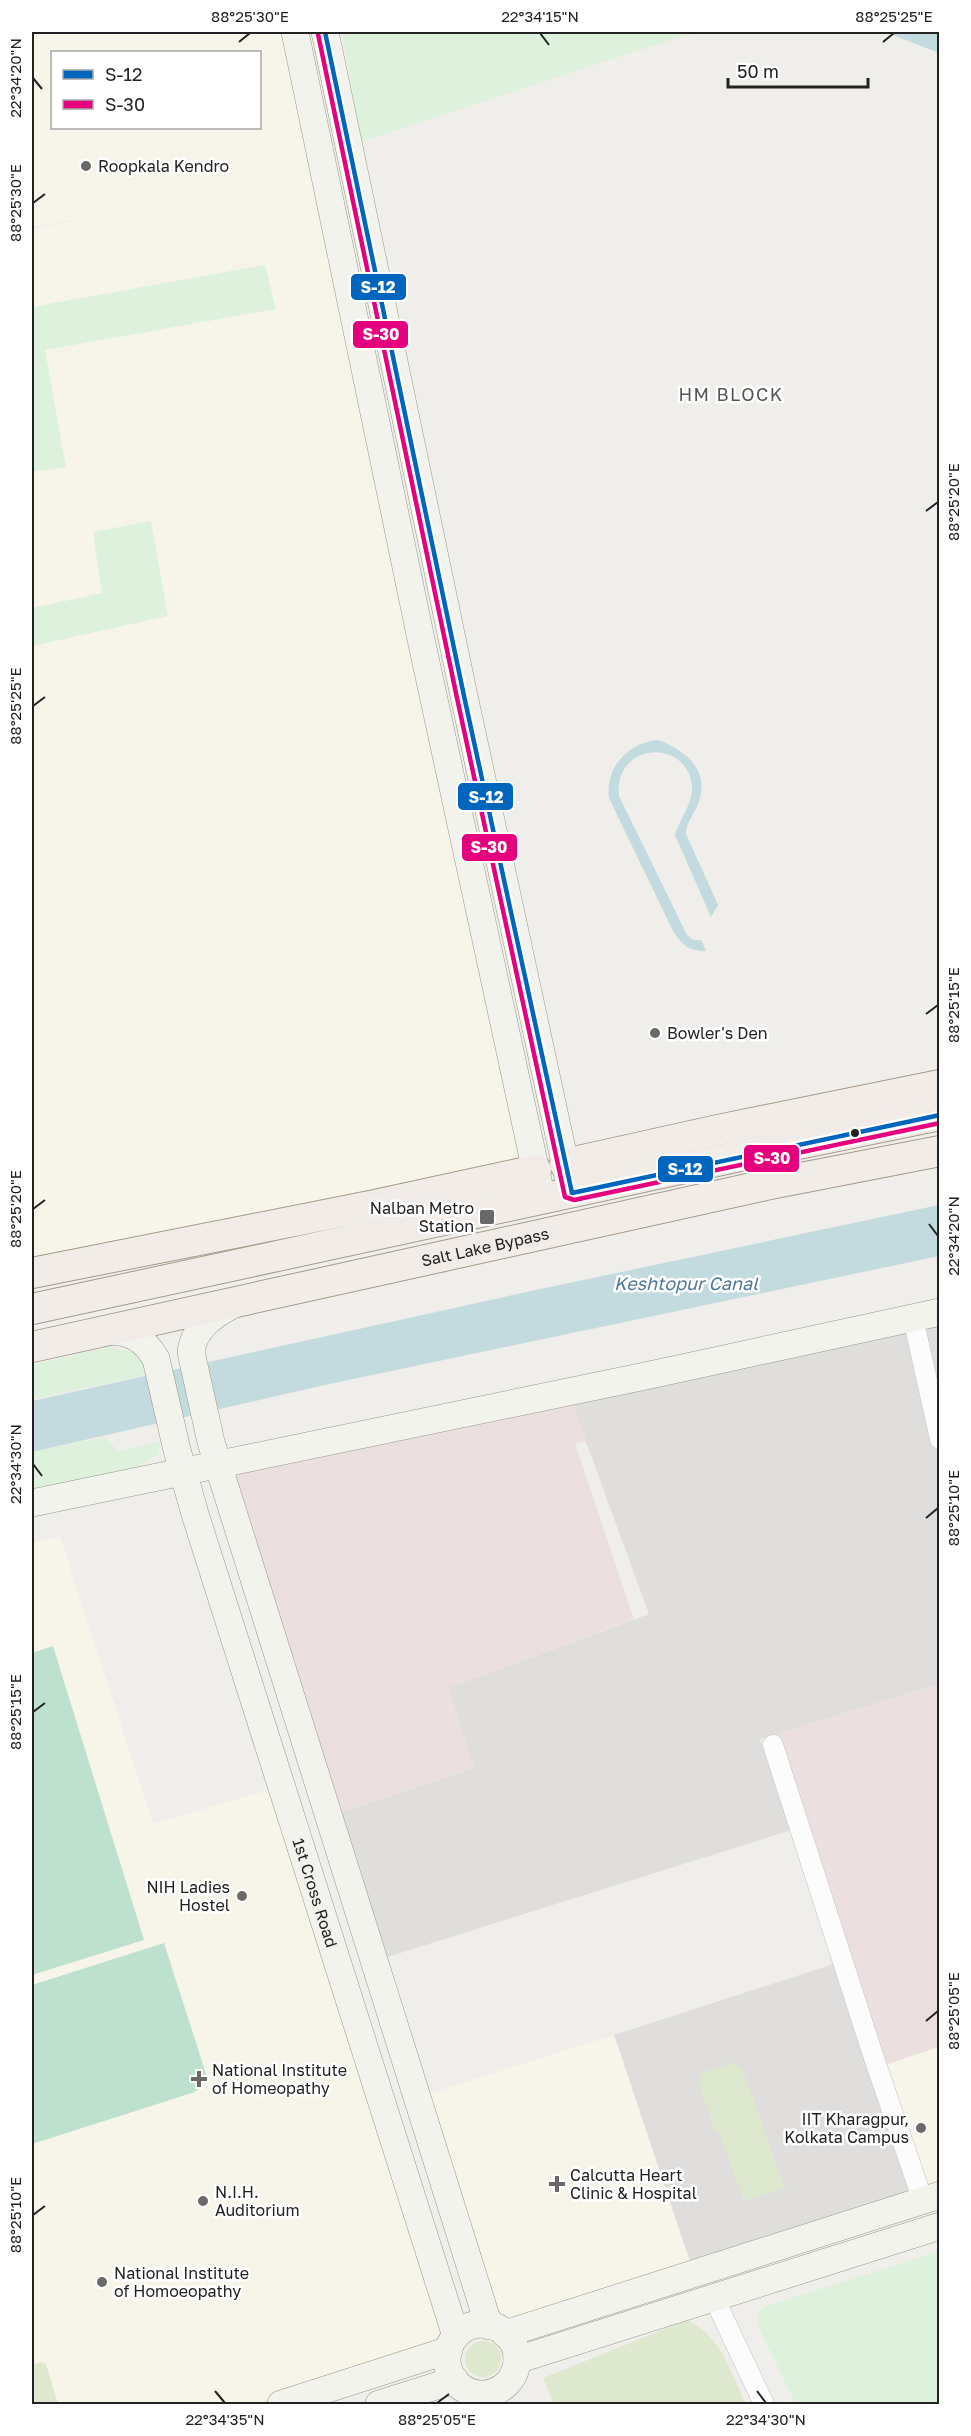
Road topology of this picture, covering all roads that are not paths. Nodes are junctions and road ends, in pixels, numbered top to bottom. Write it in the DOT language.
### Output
graph roads {
  1 [pos="295,32"];
  2 [pos="325,32"];
  3 [pos="336,83"];
  4 [pos="306,88"];
  5 [pos="939,1085"];
  6 [pos="939,1115"];
  7 [pos="939,1151"];
  8 [pos="565,1164"];
  9 [pos="536,1170"];
  10 [pos="572,1193"];
  11 [pos="542,1200"];
  12 [pos="303,1219"];
  13 [pos="271,1258"];
  14 [pos="32,1273"];
  15 [pos="238,1302"];
  16 [pos="32,1309"];
  17 [pos="939,1312"];
  18 [pos="913,1318"];
  19 [pos="104,1331"];
  20 [pos="32,1347"];
  21 [pos="939,1439"];
  22 [pos="214,1453"];
  23 [pos="180,1460"];
  24 [pos="32,1503"];
  25 [pos="286,1685"];
  26 [pos="252,1693"];
  27 [pos="773,1745"];
  28 [pos="422,2112"];
  29 [pos="389,2123"];
  30 [pos="931,2198"];
  31 [pos="896,2209"];
  32 [pos="939,2226"];
  33 [pos="903,2238"];
  34 [pos="714,2298"];
  35 [pos="497,2330"];
  36 [pos="453,2343"];
  37 [pos="515,2382"];
  38 [pos="471,2393"];
  39 [pos="281,2404"];
  40 [pos="379,2404"];
  41 [pos="764,2404"];
  1 -- 4 [label="street"];
  2 -- 3 [label="street"];
  3 -- 4 [label="street"];
  3 -- 8 [label="street"];
  4 -- 9 [label="street"];
  5 -- 8 [label="main road"];
  6 -- 10 [label="main road"];
  7 -- 15 [label="main road, Salt Lake Bypass"];
  8 -- 9 [label="street"];
  8 -- 10 [label="street"];
  9 -- 11 [label="street"];
  9 -- 12 [label="main road"];
  10 -- 11 [label="main road"];
  11 -- 13 [label="main road"];
  12 -- 13 [label="main road"];
  12 -- 14 [label="main road"];
  13 -- 16 [label="main road"];
  15 -- 19 [label="main road, Salt Lake Bypass"];
  15 -- 22 [label="street, 1st Cross Road"];
  17 -- 18 [label="street"];
  18 -- 21 [label="street"];
  18 -- 22 [label="street"];
  19 -- 20 [label="main road, Salt Lake Bypass"];
  19 -- 23 [label="street, 1st Cross Road"];
  22 -- 23 [label="street"];
  22 -- 25 [label="street, 1st Cross Road"];
  23 -- 24 [label="street"];
  23 -- 26 [label="street, 1st Cross Road"];
  25 -- 26 [label="street"];
  25 -- 28 [label="street, 1st Cross Road"];
  26 -- 29 [label="street, 1st Cross Road"];
  27 -- 30 [label="street"];
  28 -- 29 [label="street"];
  28 -- 35 [label="street, 1st Cross Road"];
  29 -- 36 [label="street, 1st Cross Road"];
  30 -- 31 [label="street"];
  31 -- 33 [label="street"];
  31 -- 35 [label="street"];
  32 -- 33 [label="street"];
  33 -- 34 [label="street"];
  34 -- 37 [label="street"];
  34 -- 41 [label="street"];
  35 -- 36 [label="street"];
  35 -- 37 [label="street"];
  36 -- 38 [label="street"];
  36 -- 39 [label="street"];
  37 -- 38 [label="street"];
  38 -- 40 [label="street"];
}
